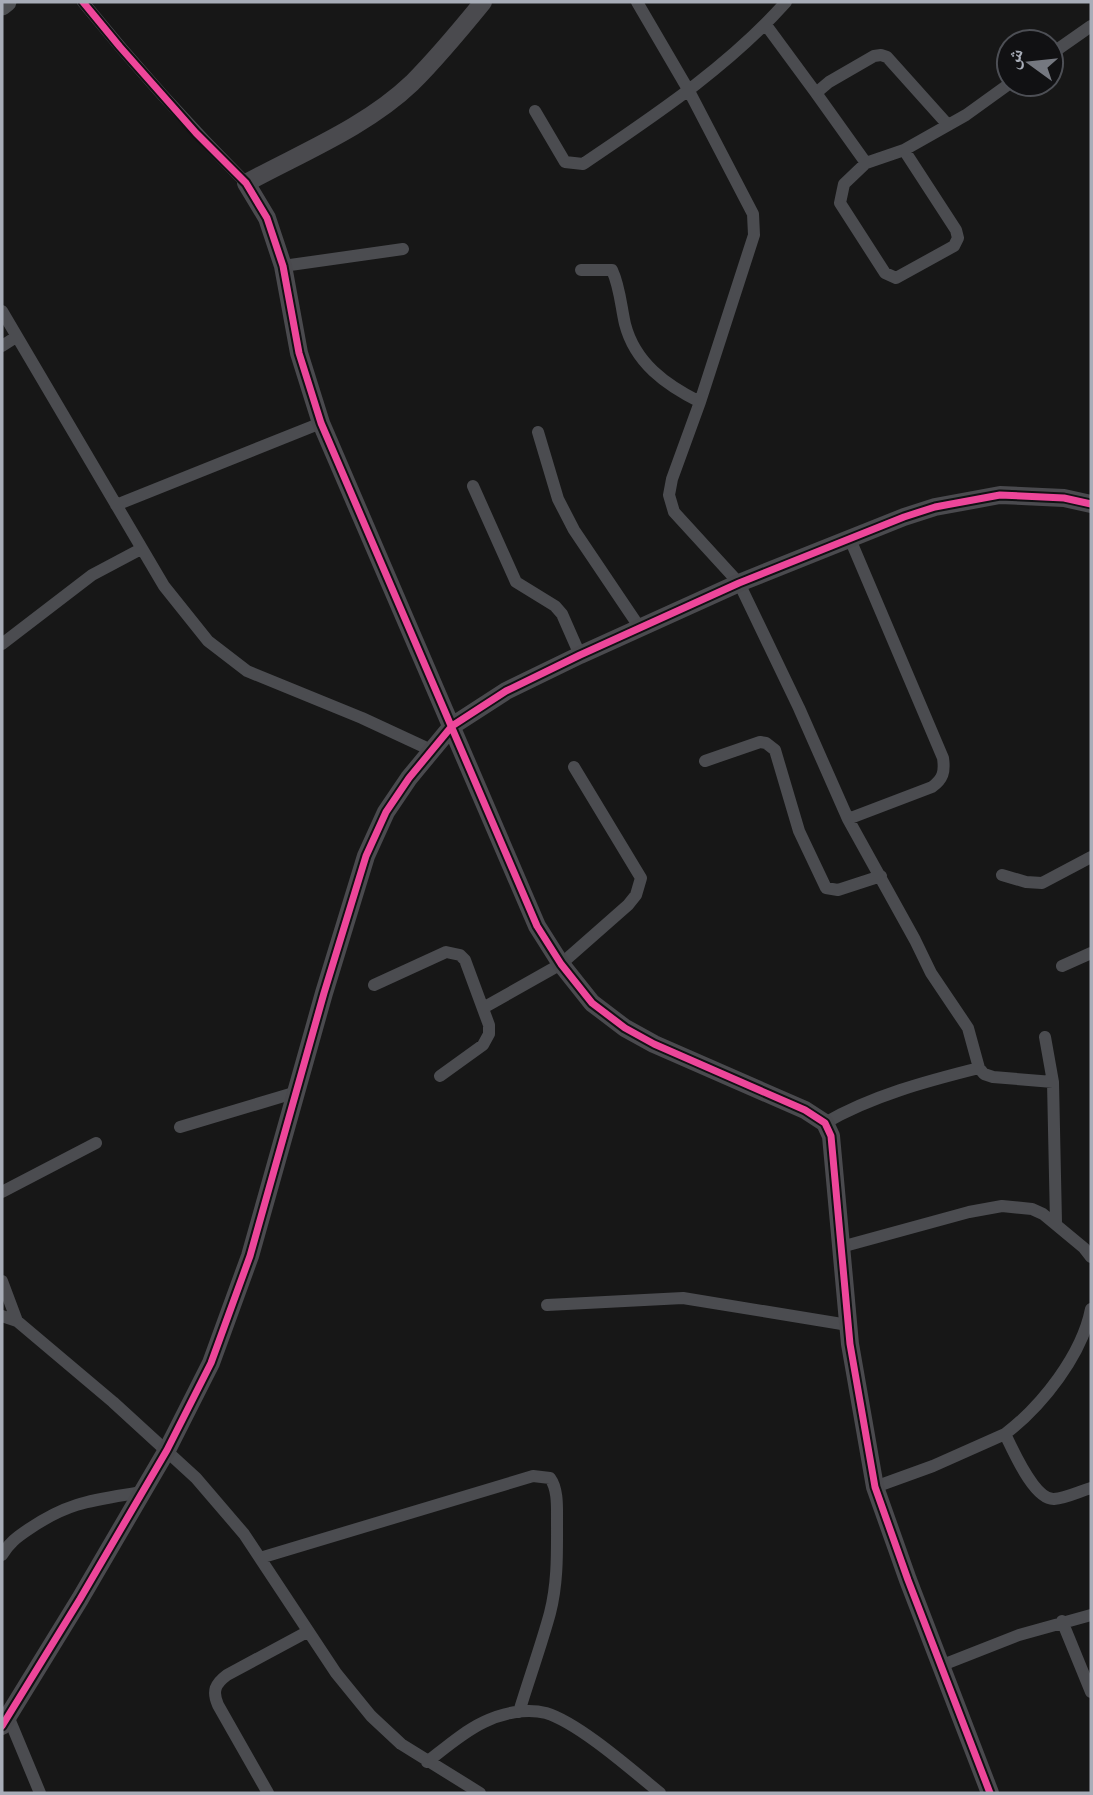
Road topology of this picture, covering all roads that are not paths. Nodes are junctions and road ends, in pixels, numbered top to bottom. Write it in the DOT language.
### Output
graph roads {
  1 [pos="6,2"];
  2 [pos="83,2"];
  3 [pos="483,2"];
  4 [pos="637,2"];
  5 [pos="786,2"];
  6 [pos="2,6"];
  7 [pos="765,25"];
  8 [pos="1091,26"];
  9 [pos="1065,44"];
  10 [pos="690,91"];
  11 [pos="816,93"];
  12 [pos="995,93"];
  13 [pos="535,111"];
  14 [pos="948,125"];
  15 [pos="904,150"];
  16 [pos="866,163"];
  17 [pos="246,183"];
  18 [pos="403,249"];
  19 [pos="283,266"];
  20 [pos="581,270"];
  21 [pos="2,312"];
  22 [pos="16,337"];
  23 [pos="2,346"];
  24 [pos="700,402"];
  25 [pos="321,424"];
  26 [pos="538,432"];
  27 [pos="473,486"];
  28 [pos="116,505"];
  29 [pos="1091,505"];
  30 [pos="850,539"];
  31 [pos="141,549"];
  32 [pos="739,583"];
  33 [pos="640,628"];
  34 [pos="2,644"];
  35 [pos="580,655"];
  36 [pos="452,726"];
  37 [pos="431,750"];
  38 [pos="705,761"];
  39 [pos="574,767"];
  40 [pos="848,819"];
  41 [pos="1091,857"];
  42 [pos="1002,874"];
  43 [pos="881,876"];
  44 [pos="1091,953"];
  45 [pos="561,964"];
  46 [pos="1062,966"];
  47 [pos="374,985"];
  48 [pos="483,1008"];
  49 [pos="1045,1037"];
  50 [pos="979,1068"];
  51 [pos="440,1076"];
  52 [pos="1052,1082"];
  53 [pos="297,1092"];
  54 [pos="825,1123"];
  55 [pos="180,1127"];
  56 [pos="96,1143"];
  57 [pos="2,1192"];
  58 [pos="1056,1223"];
  59 [pos="841,1247"];
  60 [pos="1091,1257"];
  61 [pos="2,1281"];
  62 [pos="547,1305"];
  63 [pos="1091,1309"];
  64 [pos="2,1316"];
  65 [pos="17,1321"];
  66 [pos="848,1325"];
  67 [pos="1005,1434"];
  68 [pos="167,1450"];
  69 [pos="875,1487"];
  70 [pos="1091,1488"];
  71 [pos="142,1492"];
  72 [pos="5,1542"];
  73 [pos="2,1555"];
  74 [pos="260,1558"];
  75 [pos="1091,1615"];
  76 [pos="1062,1621"];
  77 [pos="307,1632"];
  78 [pos="940,1666"];
  79 [pos="1091,1692"];
  80 [pos="519,1712"];
  81 [pos="5,1721"];
  82 [pos="427,1762"];
  83 [pos="40,1793"];
  84 [pos="268,1793"];
  85 [pos="480,1793"];
  86 [pos="660,1793"];
  87 [pos="990,1793"];
  1 -- 6 [label="main road"];
  2 -- 17 [label="street"];
  3 -- 17 [label="street"];
  4 -- 10 [label="street"];
  5 -- 7 [label="street"];
  7 -- 10 [label="street"];
  7 -- 11 [label="street"];
  8 -- 9 [label="street"];
  10 -- 13 [label="street"];
  10 -- 24 [label="street"];
  11 -- 14 [label="street"];
  11 -- 16 [label="street"];
  12 -- 14 [label="street"];
  14 -- 15 [label="street"];
  15 -- 16 [label="street"];
  15 -- 16 [label="street"];
  17 -- 19 [label="street"];
  18 -- 19 [label="street"];
  19 -- 25 [label="street"];
  20 -- 24 [label="street"];
  21 -- 22 [label="street"];
  22 -- 23 [label="street"];
  22 -- 28 [label="street"];
  24 -- 32 [label="street"];
  25 -- 28 [label="street"];
  25 -- 36 [label="street"];
  26 -- 33 [label="street"];
  27 -- 35 [label="street"];
  28 -- 31 [label="street"];
  29 -- 30 [label="street"];
  30 -- 32 [label="street"];
  30 -- 40 [label="street"];
  31 -- 34 [label="street"];
  31 -- 37 [label="street"];
  32 -- 33 [label="street"];
  32 -- 40 [label="street"];
  33 -- 35 [label="street"];
  35 -- 36 [label="street"];
  36 -- 37 [label="street"];
  36 -- 45 [label="street"];
  37 -- 53 [label="street"];
  38 -- 43 [label="street"];
  39 -- 45 [label="street"];
  40 -- 43 [label="street"];
  41 -- 42 [label="street"];
  43 -- 50 [label="street"];
  44 -- 46 [label="street"];
  45 -- 48 [label="street"];
  45 -- 54 [label="street"];
  47 -- 48 [label="street"];
  48 -- 51 [label="street"];
  49 -- 52 [label="street"];
  50 -- 52 [label="street"];
  50 -- 54 [label="street"];
  52 -- 58 [label="street"];
  53 -- 55 [label="street"];
  53 -- 68 [label="street"];
  54 -- 59 [label="street"];
  56 -- 57 [label="street"];
  58 -- 59 [label="street"];
  58 -- 60 [label="street"];
  59 -- 66 [label="street"];
  61 -- 65 [label="street"];
  62 -- 66 [label="street"];
  63 -- 67 [label="street"];
  64 -- 65 [label="street"];
  65 -- 68 [label="street"];
  66 -- 69 [label="street"];
  67 -- 69 [label="street"];
  67 -- 70 [label="street"];
  68 -- 71 [label="street"];
  68 -- 74 [label="street"];
  69 -- 78 [label="street"];
  71 -- 72 [label="street"];
  71 -- 81 [label="street"];
  72 -- 73 [label="street"];
  74 -- 77 [label="street"];
  74 -- 80 [label="street"];
  75 -- 76 [label="street"];
  76 -- 78 [label="street"];
  76 -- 79 [label="street"];
  77 -- 82 [label="street"];
  77 -- 84 [label="street"];
  78 -- 87 [label="street"];
  80 -- 82 [label="street"];
  80 -- 86 [label="street"];
  81 -- 83 [label="street"];
  82 -- 85 [label="street"];
}
